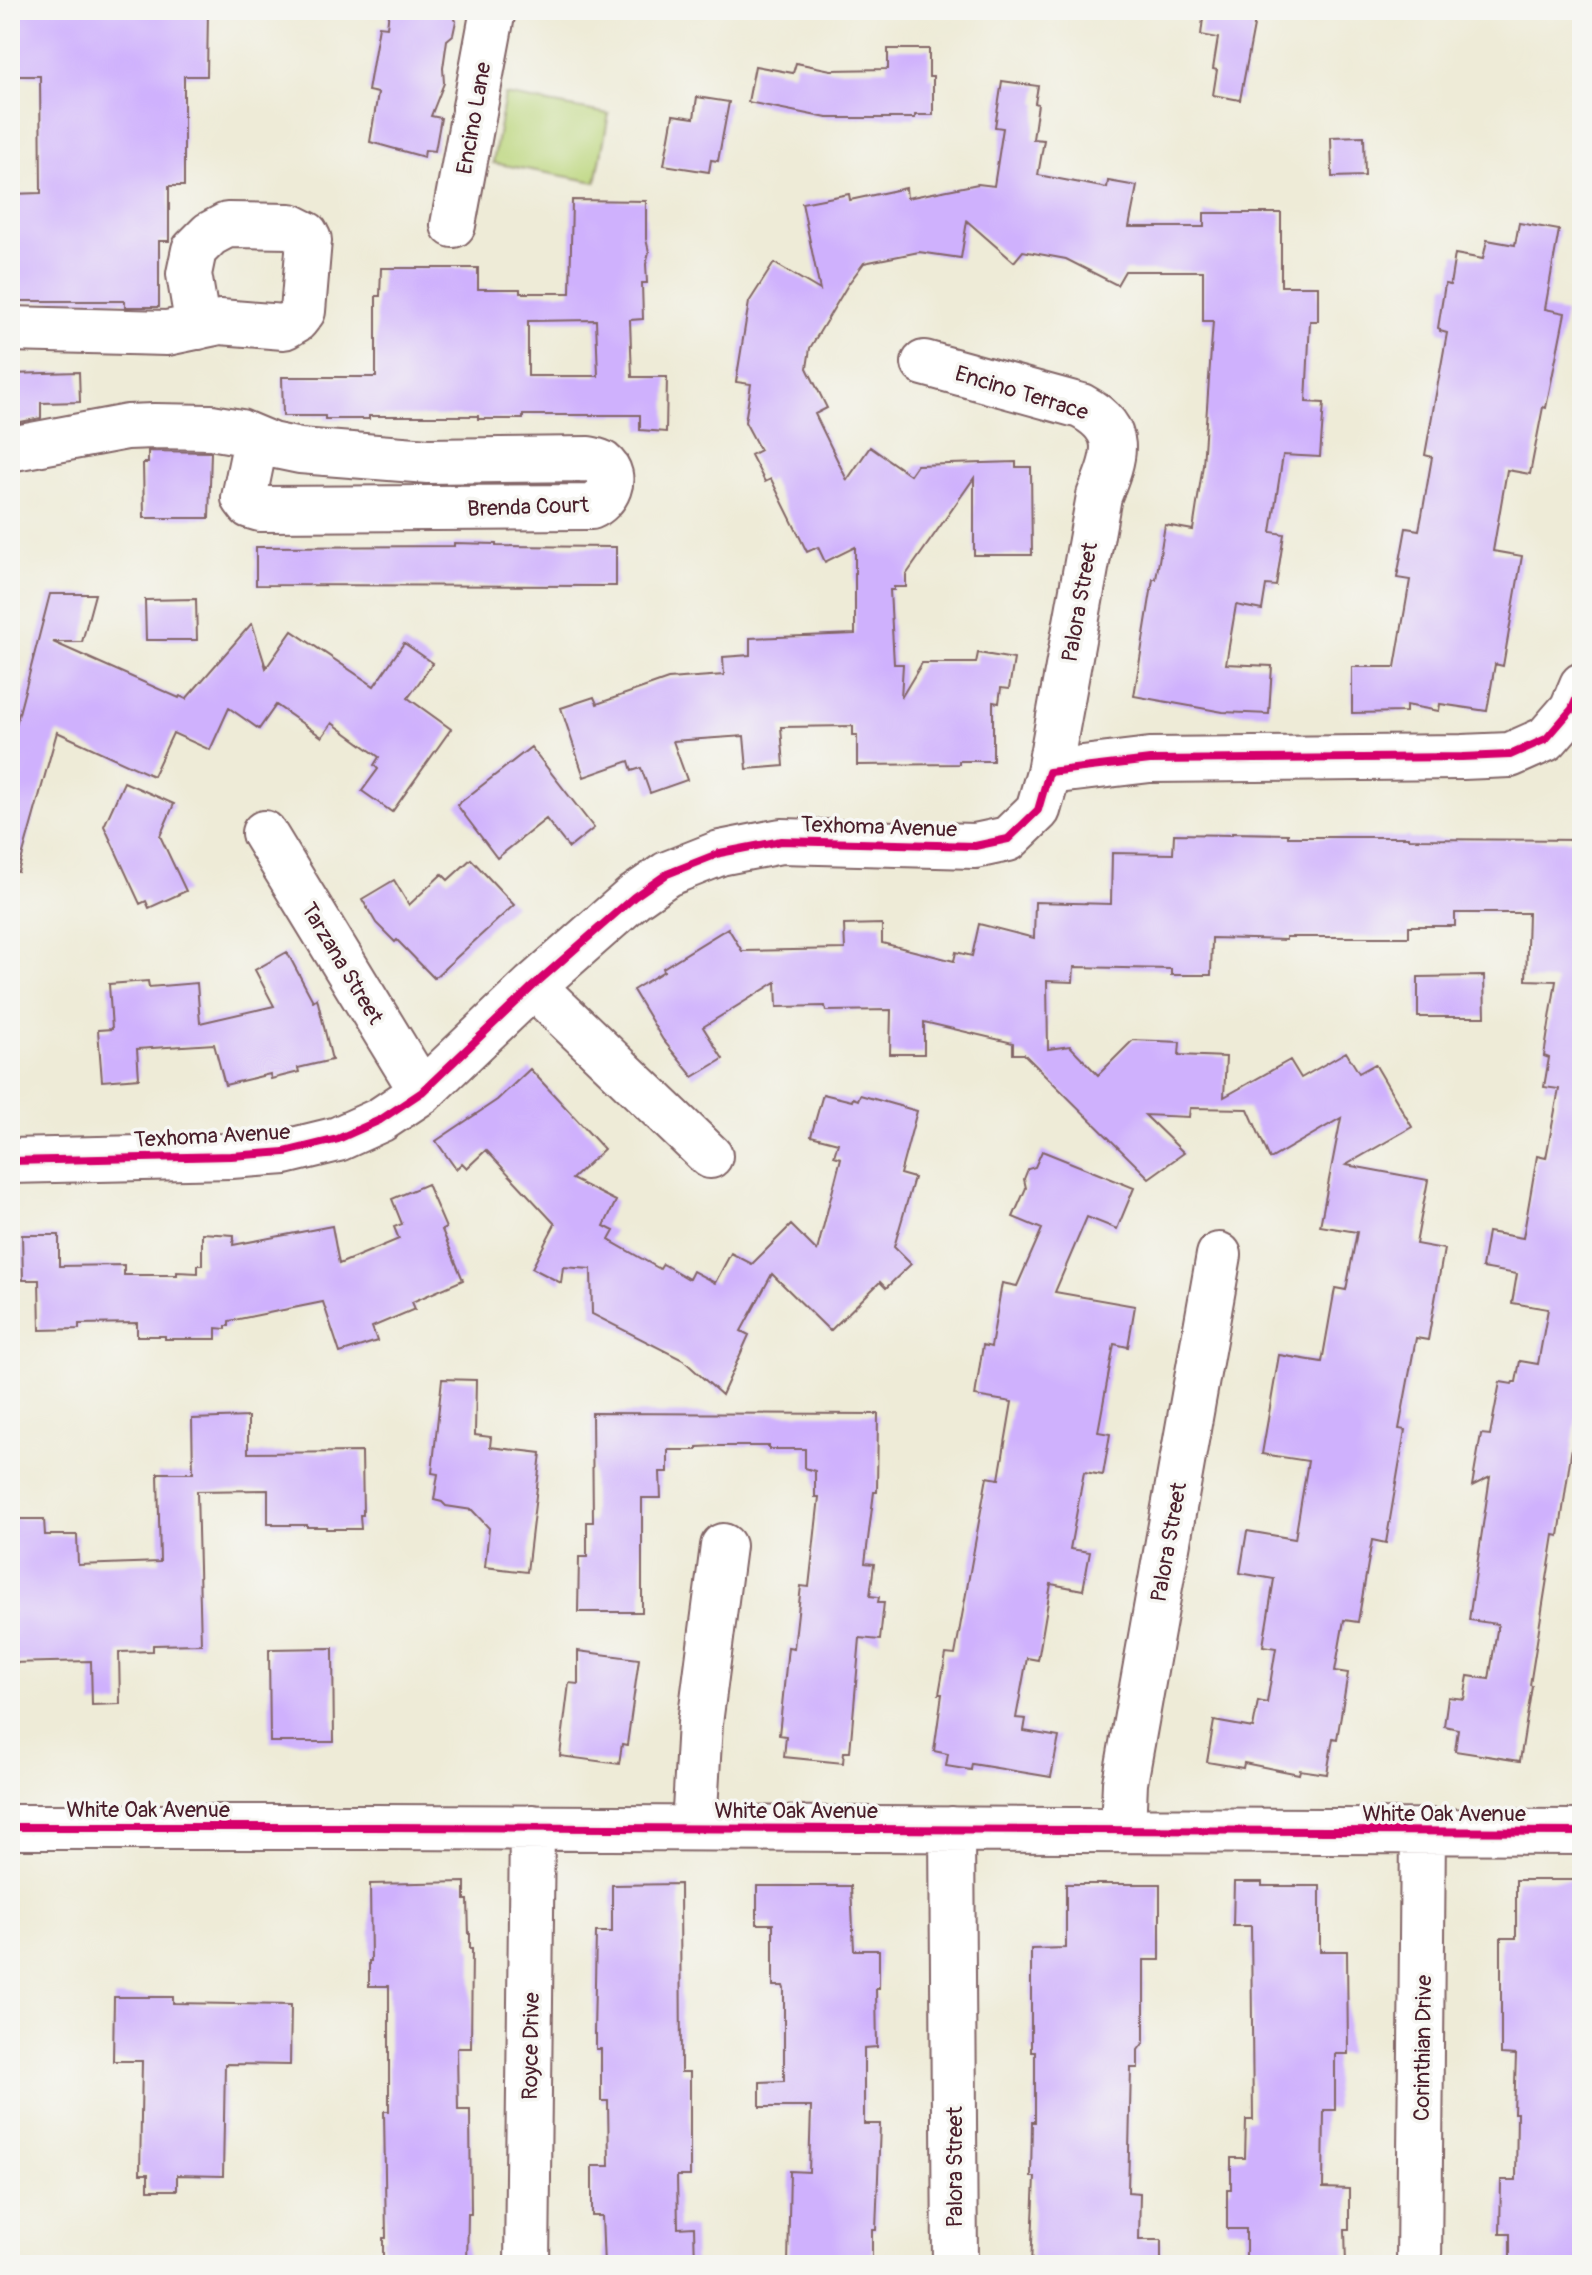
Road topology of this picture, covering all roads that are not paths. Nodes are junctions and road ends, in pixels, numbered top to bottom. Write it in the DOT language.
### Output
graph roads {
  1 [pos="493,10"];
  2 [pos="453,225"];
  3 [pos="198,327"];
  4 [pos="10,329"];
  5 [pos="924,363"];
  6 [pos="1111,434"];
  7 [pos="256,440"];
  8 [pos="10,449"];
  9 [pos="428,461"];
  10 [pos="428,508"];
  11 [pos="1582,685"];
  12 [pos="1049,772"];
  13 [pos="264,833"];
  14 [pos="533,986"];
  15 [pos="422,1092"];
  16 [pos="710,1156"];
  17 [pos="10,1161"];
  18 [pos="1219,1255"];
  19 [pos="723,1546"];
  20 [pos="10,1827"];
  21 [pos="532,1827"];
  22 [pos="694,1828"];
  23 [pos="952,1829"];
  24 [pos="1123,1829"];
  25 [pos="1423,1831"];
  26 [pos="1582,1832"];
  27 [pos="527,2265"];
  28 [pos="955,2265"];
  29 [pos="1419,2265"];
  1 -- 2 [label="street, Encino Lane"];
  3 -- 4 [label="street"];
  5 -- 6 [label="street, Encino Terrace"];
  6 -- 12 [label="street, Palora Street"];
  7 -- 8 [label="street, Brenda Court"];
  7 -- 9 [label="street, Brenda Court"];
  7 -- 10 [label="street, Brenda Court"];
  9 -- 10 [label="street"];
  9 -- 10 [label="street, Brenda Court"];
  11 -- 12 [label="street"];
  12 -- 14 [label="street, Texhoma Avenue"];
  13 -- 15 [label="street, Tarzana Street"];
  14 -- 15 [label="street, Texhoma Avenue"];
  14 -- 16 [label="street"];
  15 -- 17 [label="street, Texhoma Avenue"];
  18 -- 24 [label="street, Palora Street"];
  19 -- 22 [label="street"];
  20 -- 21 [label="street, White Oak Avenue"];
  21 -- 22 [label="street, White Oak Avenue"];
  21 -- 27 [label="street, Royce Drive"];
  22 -- 23 [label="street, White Oak Avenue"];
  23 -- 24 [label="street, White Oak Avenue"];
  23 -- 28 [label="street, Palora Street"];
  24 -- 25 [label="street, White Oak Avenue"];
  25 -- 26 [label="street, White Oak Avenue"];
  25 -- 29 [label="street, Corinthian Drive"];
}
